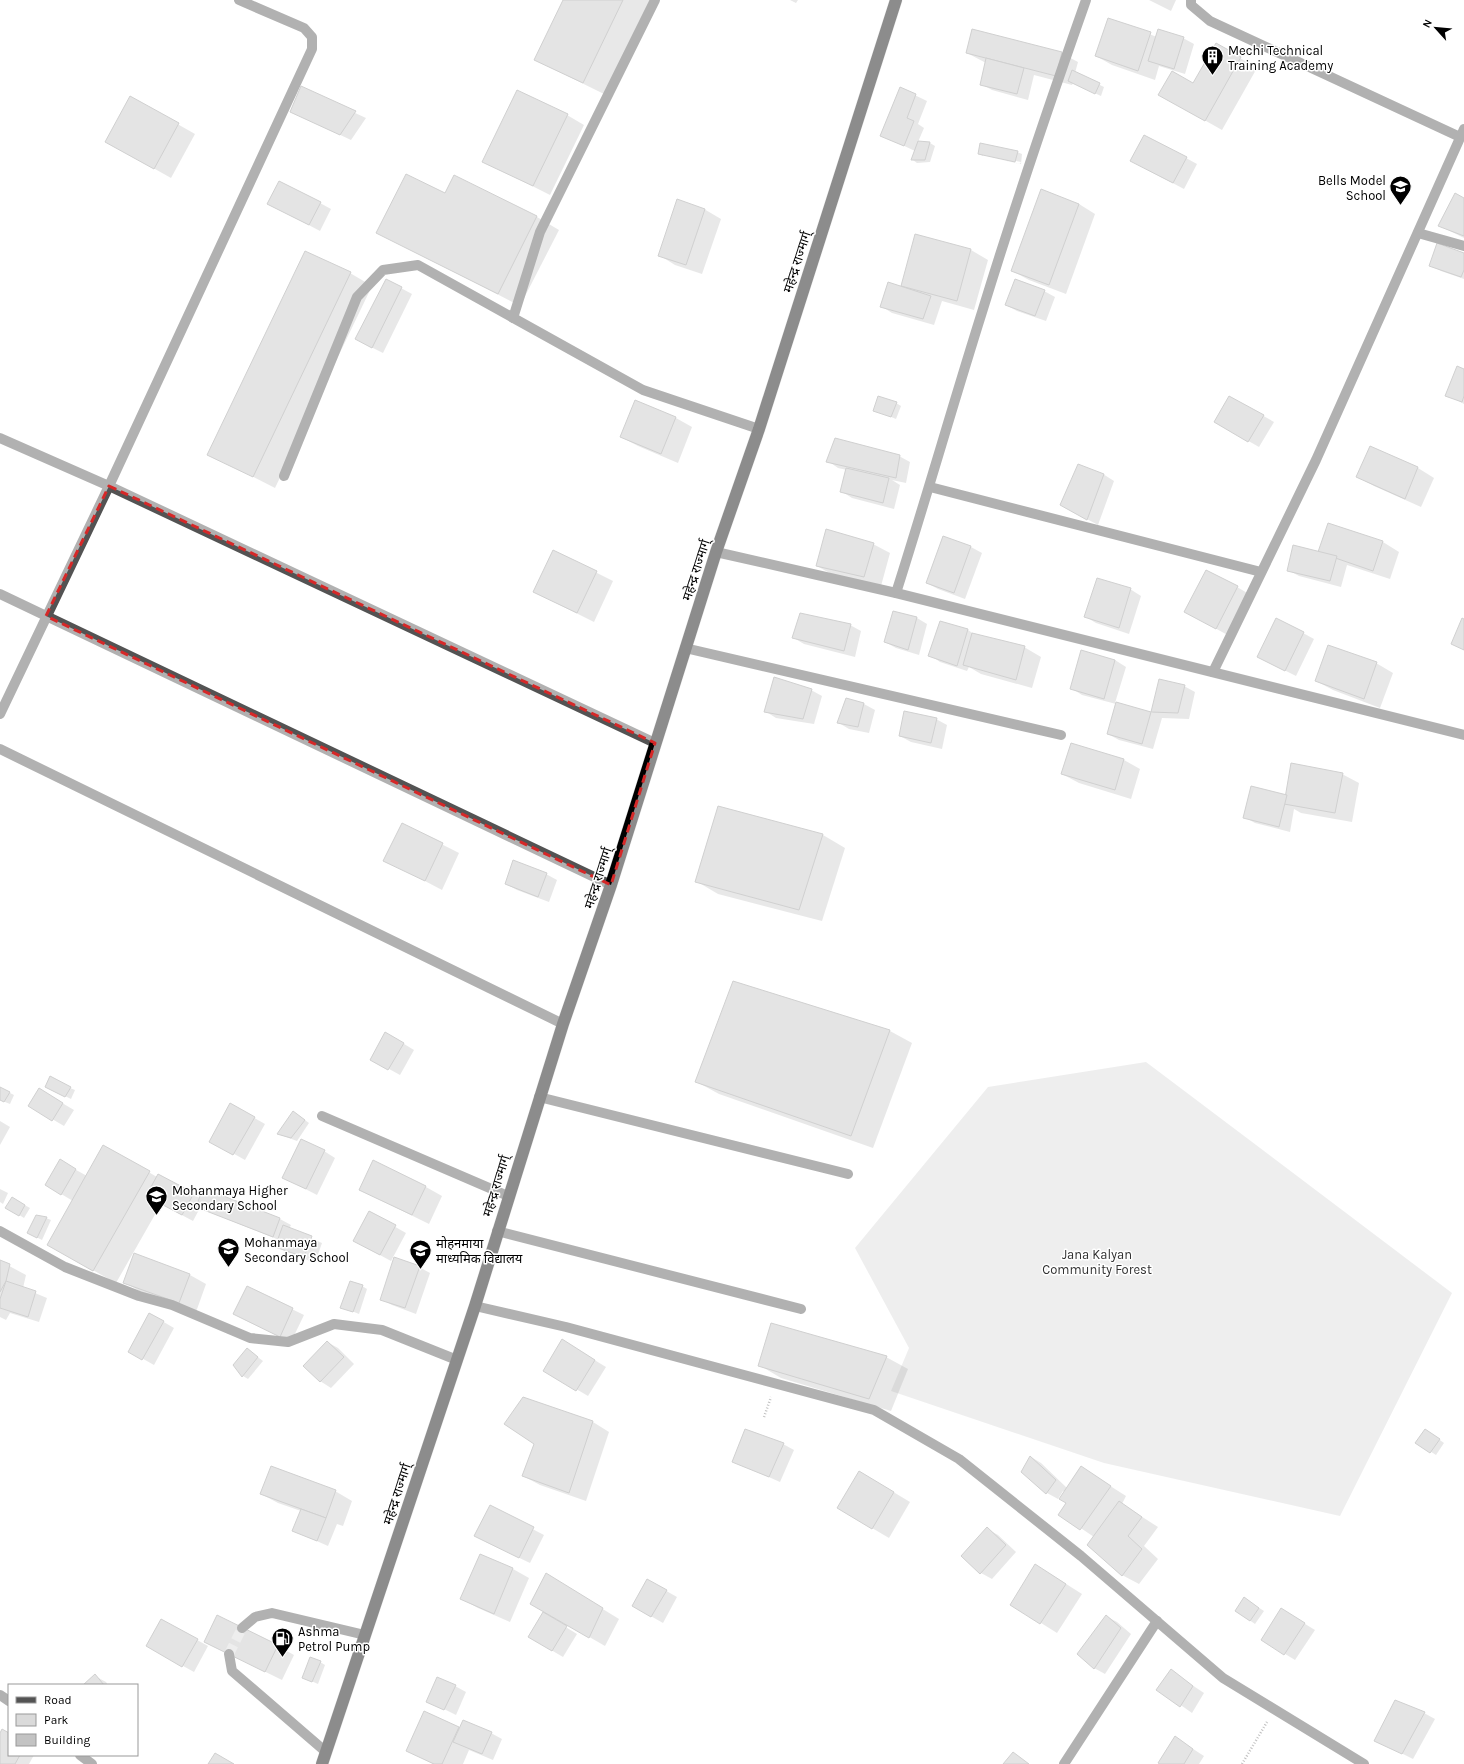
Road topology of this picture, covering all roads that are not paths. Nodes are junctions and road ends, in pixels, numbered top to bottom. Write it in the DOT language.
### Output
graph roads {
  1 [pos="239,0"];
  2 [pos="655,0"];
  3 [pos="896,0"];
  4 [pos="1086,0"];
  5 [pos="1191,0"];
  6 [pos="1462,133"];
  7 [pos="1418,233"];
  8 [pos="1464,246"];
  9 [pos="513,318"];
  10 [pos="758,429"];
  11 [pos="0,438"];
  12 [pos="284,476"];
  13 [pos="109,486"];
  14 [pos="930,487"];
  15 [pos="716,552"];
  16 [pos="1261,572"];
  17 [pos="896,593"];
  18 [pos="0,594"];
  19 [pos="46,616"];
  20 [pos="685,648"];
  21 [pos="1213,672"];
  22 [pos="0,714"];
  23 [pos="1061,735"];
  24 [pos="1464,735"];
  25 [pos="655,743"];
  26 [pos="0,749"];
  27 [pos="611,884"];
  28 [pos="563,1024"];
  29 [pos="539,1097"];
  30 [pos="322,1116"];
  31 [pos="848,1174"];
  32 [pos="508,1196"];
  33 [pos="0,1231"];
  34 [pos="497,1231"];
  35 [pos="475,1306"];
  36 [pos="802,1309"];
  37 [pos="457,1360"];
  38 [pos="1157,1621"];
  39 [pos="242,1628"];
  40 [pos="365,1635"];
  41 [pos="229,1654"];
  42 [pos="0,1694"];
  43 [pos="8,1700"];
  44 [pos="326,1752"];
  45 [pos="81,1756"];
  46 [pos="92,1764"];
  47 [pos="322,1764"];
  48 [pos="1064,1764"];
  49 [pos="1364,1764"];
  1 -- 13 [label="street"];
  2 -- 9 [label="street"];
  3 -- 10 [label="highway, महेन्द्र राज्मार्ग्"];
  4 -- 14 [label="street"];
  5 -- 6 [label="street"];
  6 -- 7 [label="street"];
  7 -- 8 [label="street"];
  7 -- 16 [label="street"];
  9 -- 10 [label="street"];
  9 -- 12 [label="street"];
  10 -- 15 [label="highway, महेन्द्र राज्मार्ग्"];
  11 -- 13 [label="street"];
  13 -- 19 [label="street"];
  13 -- 25 [label="street"];
  14 -- 16 [label="street"];
  14 -- 17 [label="street"];
  15 -- 17 [label="street"];
  15 -- 20 [label="highway, महेन्द्र राज्मार्ग्"];
  16 -- 21 [label="street"];
  17 -- 21 [label="street"];
  18 -- 19 [label="street"];
  19 -- 22 [label="street"];
  19 -- 27 [label="street"];
  20 -- 23 [label="street"];
  20 -- 25 [label="highway, महेन्द्र राज्मार्ग्"];
  21 -- 24 [label="street"];
  25 -- 27 [label="highway, महेन्द्र राज्मार्ग्"];
  26 -- 28 [label="street"];
  27 -- 28 [label="highway, महेन्द्र राज्मार्ग्"];
  28 -- 29 [label="highway, महेन्द्र राज्मार्ग्"];
  29 -- 31 [label="street"];
  29 -- 32 [label="highway, महेन्द्र राज्मार्ग्"];
  30 -- 32 [label="street"];
  32 -- 34 [label="highway, महेन्द्र राज्मार्ग्"];
  33 -- 37 [label="street"];
  34 -- 35 [label="highway, महेन्द्र राज्मार्ग्"];
  34 -- 36 [label="street"];
  35 -- 37 [label="highway, महेन्द्र राज्मार्ग्"];
  35 -- 38 [label="street"];
  37 -- 40 [label="highway, महेन्द्र राज्मार्ग्"];
  38 -- 48 [label="street"];
  38 -- 49 [label="street"];
  39 -- 40 [label="street"];
  40 -- 44 [label="highway, महेन्द्र राज्मार्ग्"];
  41 -- 44 [label="street"];
  42 -- 43 [label="street"];
  44 -- 47 [label="highway, महेन्द्र राज्मार्ग्"];
  45 -- 46 [label="street"];
}
